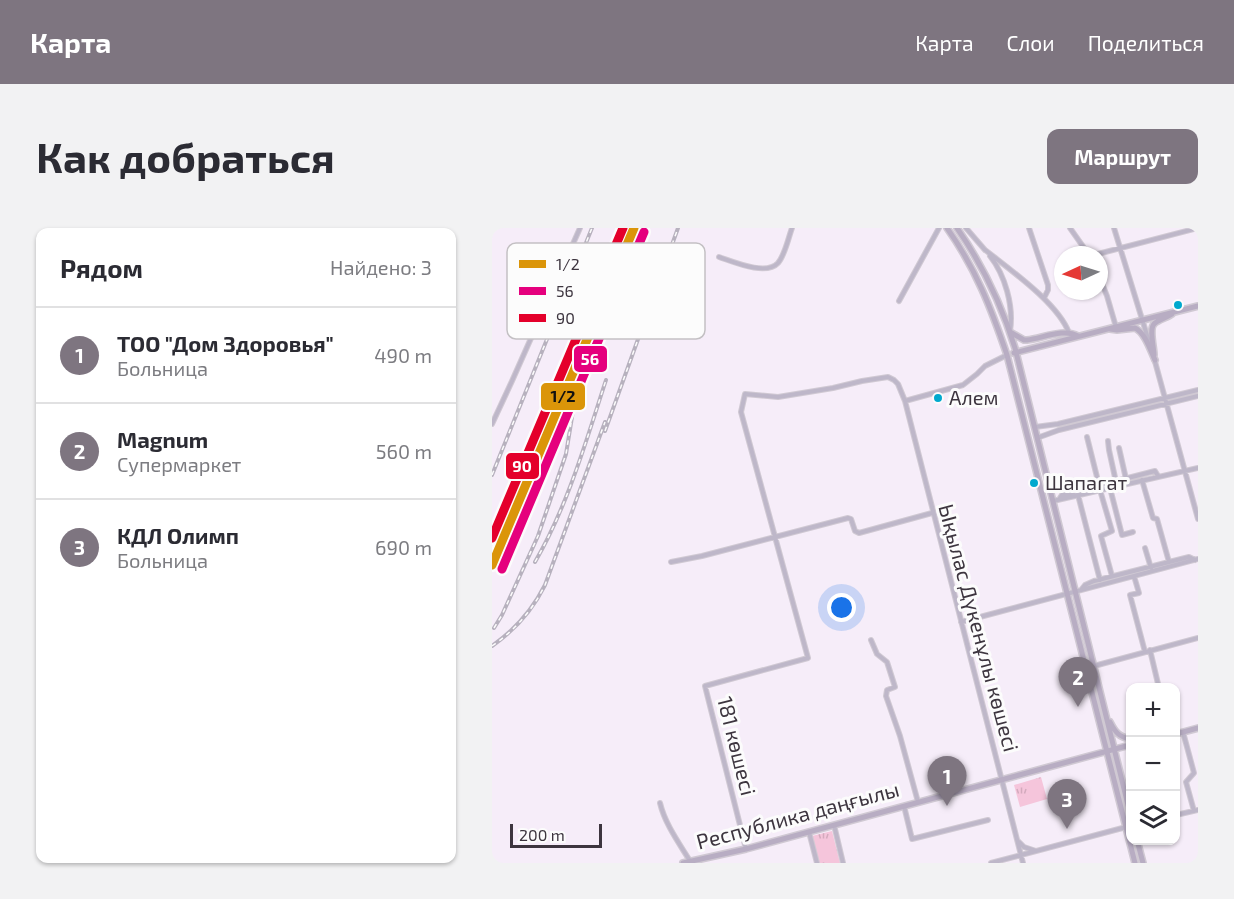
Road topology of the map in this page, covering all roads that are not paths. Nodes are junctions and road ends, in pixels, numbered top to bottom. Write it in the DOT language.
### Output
graph roads {
  1 [pos="580,228"];
  2 [pos="792,228"];
  3 [pos="939,228"];
  4 [pos="947,228"];
  5 [pos="957,228"];
  6 [pos="966,228"];
  7 [pos="1029,228"];
  8 [pos="1070,228"];
  9 [pos="1114,228"];
  10 [pos="1198,228"];
  11 [pos="1192,229"];
  12 [pos="573,243"];
  13 [pos="1083,246"];
  14 [pos="1120,248"];
  15 [pos="984,249"];
  16 [pos="1108,251"];
  17 [pos="719,257"];
  18 [pos="1044,298"];
  19 [pos="1108,300"];
  20 [pos="899,301"];
  21 [pos="1198,306"];
  22 [pos="1177,311"];
  23 [pos="1143,320"];
  24 [pos="1116,327"];
  25 [pos="1107,329"];
  26 [pos="1010,332"];
  27 [pos="1069,333"];
  28 [pos="1078,336"];
  29 [pos="531,339"];
  30 [pos="1016,352"];
  31 [pos="1007,355"];
  32 [pos="1155,360"];
  33 [pos="1198,390"];
  34 [pos="1198,396"];
  35 [pos="904,401"];
  36 [pos="1165,401"];
  37 [pos="492,424"];
  38 [pos="1058,427"];
  39 [pos="1035,428"];
  40 [pos="1087,437"];
  41 [pos="1037,438"];
  42 [pos="1108,441"];
  43 [pos="1119,448"];
  44 [pos="1198,468"];
  45 [pos="1184,470"];
  46 [pos="1158,476"];
  47 [pos="1126,479"];
  48 [pos="1142,480"];
  49 [pos="1117,484"];
  50 [pos="1100,488"];
  51 [pos="1110,488"];
  52 [pos="1078,495"];
  53 [pos="1056,500"];
  54 [pos="932,513"];
  55 [pos="1198,519"];
  56 [pos="1133,532"];
  57 [pos="776,536"];
  58 [pos="1145,548"];
  59 [pos="1197,560"];
  60 [pos="671,562"];
  61 [pos="1169,562"];
  62 [pos="1151,569"];
  63 [pos="1112,576"];
  64 [pos="1134,576"];
  65 [pos="1101,580"];
  66 [pos="1078,590"];
  67 [pos="1068,594"];
  68 [pos="961,622"];
  69 [pos="1198,638"];
  70 [pos="871,640"];
  71 [pos="1150,650"];
  72 [pos="1145,652"];
  73 [pos="1094,666"];
  74 [pos="1158,683"];
  75 [pos="1106,712"];
  76 [pos="1198,728"];
  77 [pos="1180,734"];
  78 [pos="1184,734"];
  79 [pos="1126,738"];
  80 [pos="1126,747"];
  81 [pos="1115,751"];
  82 [pos="1106,752"];
  83 [pos="1002,779"];
  84 [pos="1125,791"];
  85 [pos="1126,795"];
  86 [pos="918,802"];
  87 [pos="660,803"];
  88 [pos="904,806"];
  89 [pos="1196,810"];
  90 [pos="1180,814"];
  91 [pos="988,820"];
  92 [pos="1126,820"];
  93 [pos="834,825"];
  94 [pos="1126,828"];
  95 [pos="809,832"];
  96 [pos="1018,841"];
  97 [pos="1132,845"];
  98 [pos="1138,845"];
  99 [pos="746,849"];
  100 [pos="1036,851"];
  101 [pos="1021,855"];
  102 [pos="690,861"];
  103 [pos="683,863"];
  104 [pos="817,863"];
  105 [pos="843,863"];
  106 [pos="991,863"];
  107 [pos="1023,863"];
  108 [pos="1135,863"];
  109 [pos="1143,863"];
  1 -- 12 [label="street"];
  2 -- 17 [label="street"];
  3 -- 20 [label="street"];
  4 -- 31 [label="main road"];
  5 -- 26 [label="main road"];
  6 -- 15 [label="street"];
  7 -- 18 [label="street"];
  8 -- 13 [label="street"];
  9 -- 14 [label="street"];
  10 -- 11 [label="street"];
  11 -- 14 [label="street"];
  14 -- 16 [label="street"];
  14 -- 23 [label="street"];
  15 -- 18 [label="street"];
  15 -- 26 [label="street"];
  18 -- 27 [label="street"];
  19 -- 24 [label="street"];
  21 -- 22 [label="main road"];
  22 -- 23 [label="main road"];
  22 -- 32 [label="main road"];
  23 -- 24 [label="main road"];
  23 -- 32 [label="street"];
  24 -- 25 [label="main road"];
  25 -- 28 [label="main road"];
  25 -- 32 [label="main road"];
  26 -- 27 [label="main road"];
  26 -- 30 [label="main road"];
  27 -- 28 [label="main road"];
  28 -- 30 [label="main road"];
  29 -- 37 [label="street"];
  30 -- 31 [label="main road"];
  30 -- 39 [label="main road"];
  31 -- 35 [label="street"];
  31 -- 67 [label="main road"];
  32 -- 36 [label="street"];
  33 -- 36 [label="street"];
  34 -- 36 [label="street"];
  35 -- 54 [label="street, Ықылас Дүкенұлы көшесі"];
  35 -- 57 [label="street, Ықылас Дүкенұлы көшесі"];
  36 -- 38 [label="street"];
  36 -- 45 [label="street"];
  38 -- 39 [label="street"];
  38 -- 41 [label="street"];
  39 -- 41 [label="main road"];
  40 -- 50 [label="street"];
  41 -- 53 [label="main road"];
  42 -- 49 [label="street"];
  43 -- 47 [label="street"];
  44 -- 45 [label="street"];
  45 -- 46 [label="street"];
  45 -- 55 [label="street"];
  46 -- 47 [label="street"];
  46 -- 48 [label="street"];
  47 -- 49 [label="street"];
  48 -- 49 [label="street"];
  48 -- 61 [label="street"];
  49 -- 50 [label="street"];
  49 -- 51 [label="street"];
  50 -- 51 [label="street"];
  50 -- 52 [label="street"];
  50 -- 53 [label="street"];
  50 -- 63 [label="street"];
  51 -- 56 [label="street"];
  52 -- 53 [label="street"];
  52 -- 65 [label="street"];
  53 -- 66 [label="main road"];
  54 -- 57 [label="street"];
  54 -- 68 [label="street, Ықылас Дүкенұлы көшесі"];
  57 -- 60 [label="street"];
  57 -- 99 [label="street, 181 көшесі"];
  58 -- 62 [label="street"];
  59 -- 61 [label="street"];
  59 -- 62 [label="street"];
  61 -- 62 [label="street"];
  62 -- 63 [label="street"];
  62 -- 64 [label="street"];
  63 -- 65 [label="street"];
  64 -- 66 [label="street"];
  64 -- 72 [label="street"];
  65 -- 66 [label="street"];
  66 -- 67 [label="street"];
  66 -- 73 [label="main road"];
  67 -- 68 [label="street"];
  67 -- 82 [label="main road"];
  68 -- 83 [label="street, Ықылас Дүкенұлы көшесі"];
  69 -- 71 [label="street"];
  70 -- 86 [label="street"];
  71 -- 72 [label="street"];
  71 -- 74 [label="street"];
  72 -- 73 [label="street"];
  73 -- 75 [label="main road"];
  75 -- 79 [label="main road"];
  75 -- 81 [label="main road"];
  76 -- 78 [label="main road"];
  77 -- 78 [label="main road"];
  78 -- 89 [label="street"];
  80 -- 81 [label="main road, Республика даңғылы"];
  81 -- 82 [label="main road, Республика даңғылы"];
  81 -- 84 [label="main road"];
  82 -- 83 [label="main road, Республика даңғылы"];
  82 -- 92 [label="main road"];
  83 -- 86 [label="main road, Республика даңғылы"];
  83 -- 96 [label="street, Ықылас Дүкенұлы көшесі"];
  84 -- 85 [label="main road"];
  86 -- 88 [label="main road, Республика даңғылы"];
  87 -- 102 [label="street"];
  88 -- 91 [label="street"];
  88 -- 93 [label="main road, Республика даңғылы"];
  89 -- 90 [label="street"];
  93 -- 95 [label="main road, Республика даңғылы"];
  93 -- 105 [label="street"];
  94 -- 100 [label="street"];
  95 -- 99 [label="main road, Республика даңғылы"];
  95 -- 104 [label="street"];
  96 -- 100 [label="street"];
  96 -- 101 [label="street, Ықылас Дүкенұлы көшесі"];
  97 -- 108 [label="main road"];
  98 -- 109 [label="main road"];
  99 -- 102 [label="main road, Республика даңғылы"];
  100 -- 101 [label="street"];
  101 -- 106 [label="street"];
  101 -- 107 [label="street, Ықылас Дүкенұлы көшесі"];
  102 -- 103 [label="main road, Республика даңғылы"];
}
